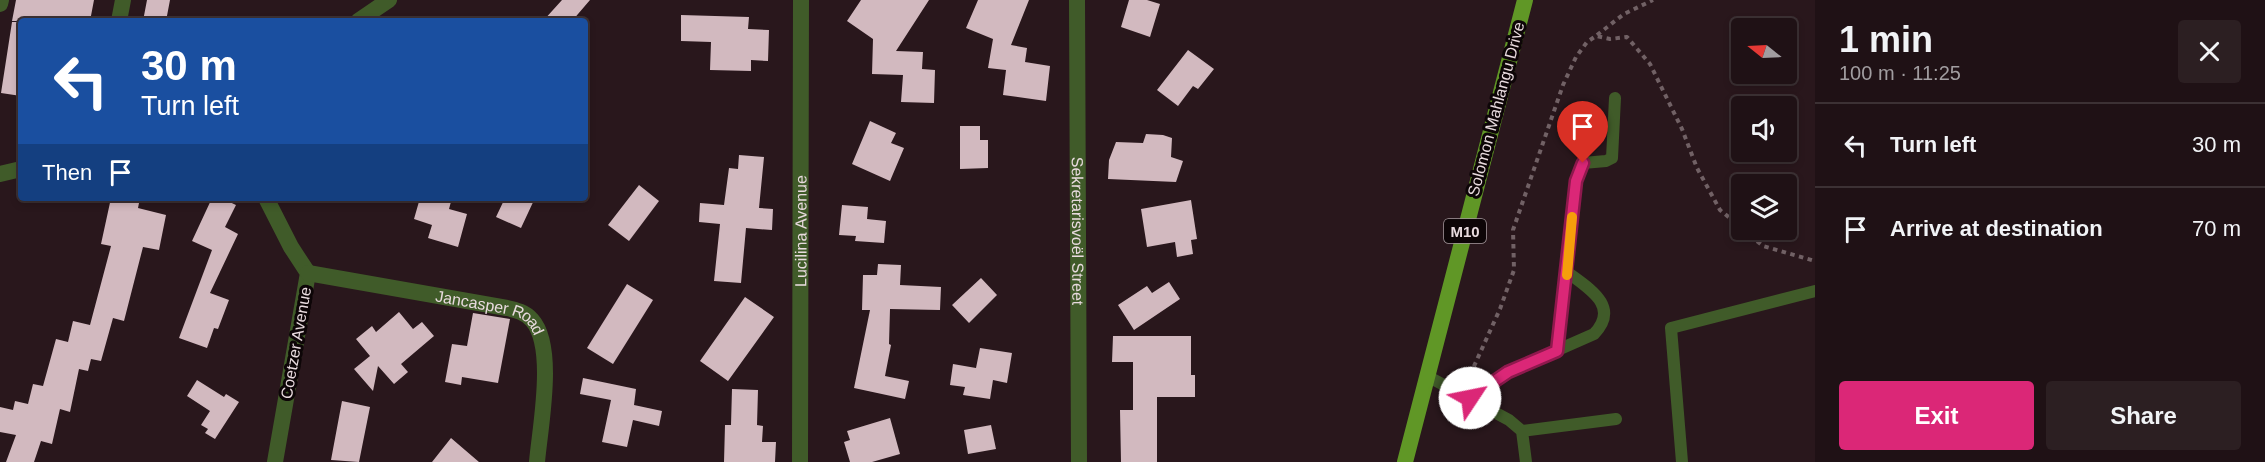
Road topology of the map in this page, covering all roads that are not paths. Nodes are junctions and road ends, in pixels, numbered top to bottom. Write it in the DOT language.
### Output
graph roads {
  1 [pos="123,0"];
  2 [pos="389,0"];
  3 [pos="801,0"];
  4 [pos="1077,0"];
  5 [pos="1525,0"];
  6 [pos="120,18"];
  7 [pos="362,18"];
  8 [pos="1615,98"];
  9 [pos="18,170"];
  10 [pos="0,174"];
  11 [pos="268,201"];
  12 [pos="1567,272"];
  13 [pos="308,273"];
  14 [pos="1815,291"];
  15 [pos="1557,351"];
  16 [pos="1427,376"];
  17 [pos="1470,398"];
  18 [pos="1616,419"];
  19 [pos="1522,431"];
  20 [pos="275,462"];
  21 [pos="537,462"];
  22 [pos="800,462"];
  23 [pos="1079,462"];
  24 [pos="1405,462"];
  25 [pos="1526,462"];
  26 [pos="1682,462"];
  1 -- 6 [label="street"];
  2 -- 7 [label="street"];
  3 -- 22 [label="street, Lucilina Avenue"];
  4 -- 23 [label="street, Sekretarisvoël Street"];
  5 -- 16 [label="main road, Solomon Mahlangu Drive / M10"];
  8 -- 12 [label="lane"];
  9 -- 10 [label="street"];
  11 -- 13 [label="street, Coetzer Avenue"];
  12 -- 15 [label="lane"];
  12 -- 15 [label="lane"];
  13 -- 20 [label="street, Coetzer Avenue"];
  13 -- 21 [label="street, Jancasper Road"];
  14 -- 26 [label="lane"];
  15 -- 17 [label="lane"];
  16 -- 17 [label="lane"];
  16 -- 24 [label="main road, Solomon Mahlangu Drive / M10"];
  17 -- 19 [label="lane"];
  18 -- 19 [label="lane"];
  19 -- 25 [label="lane"];
}
